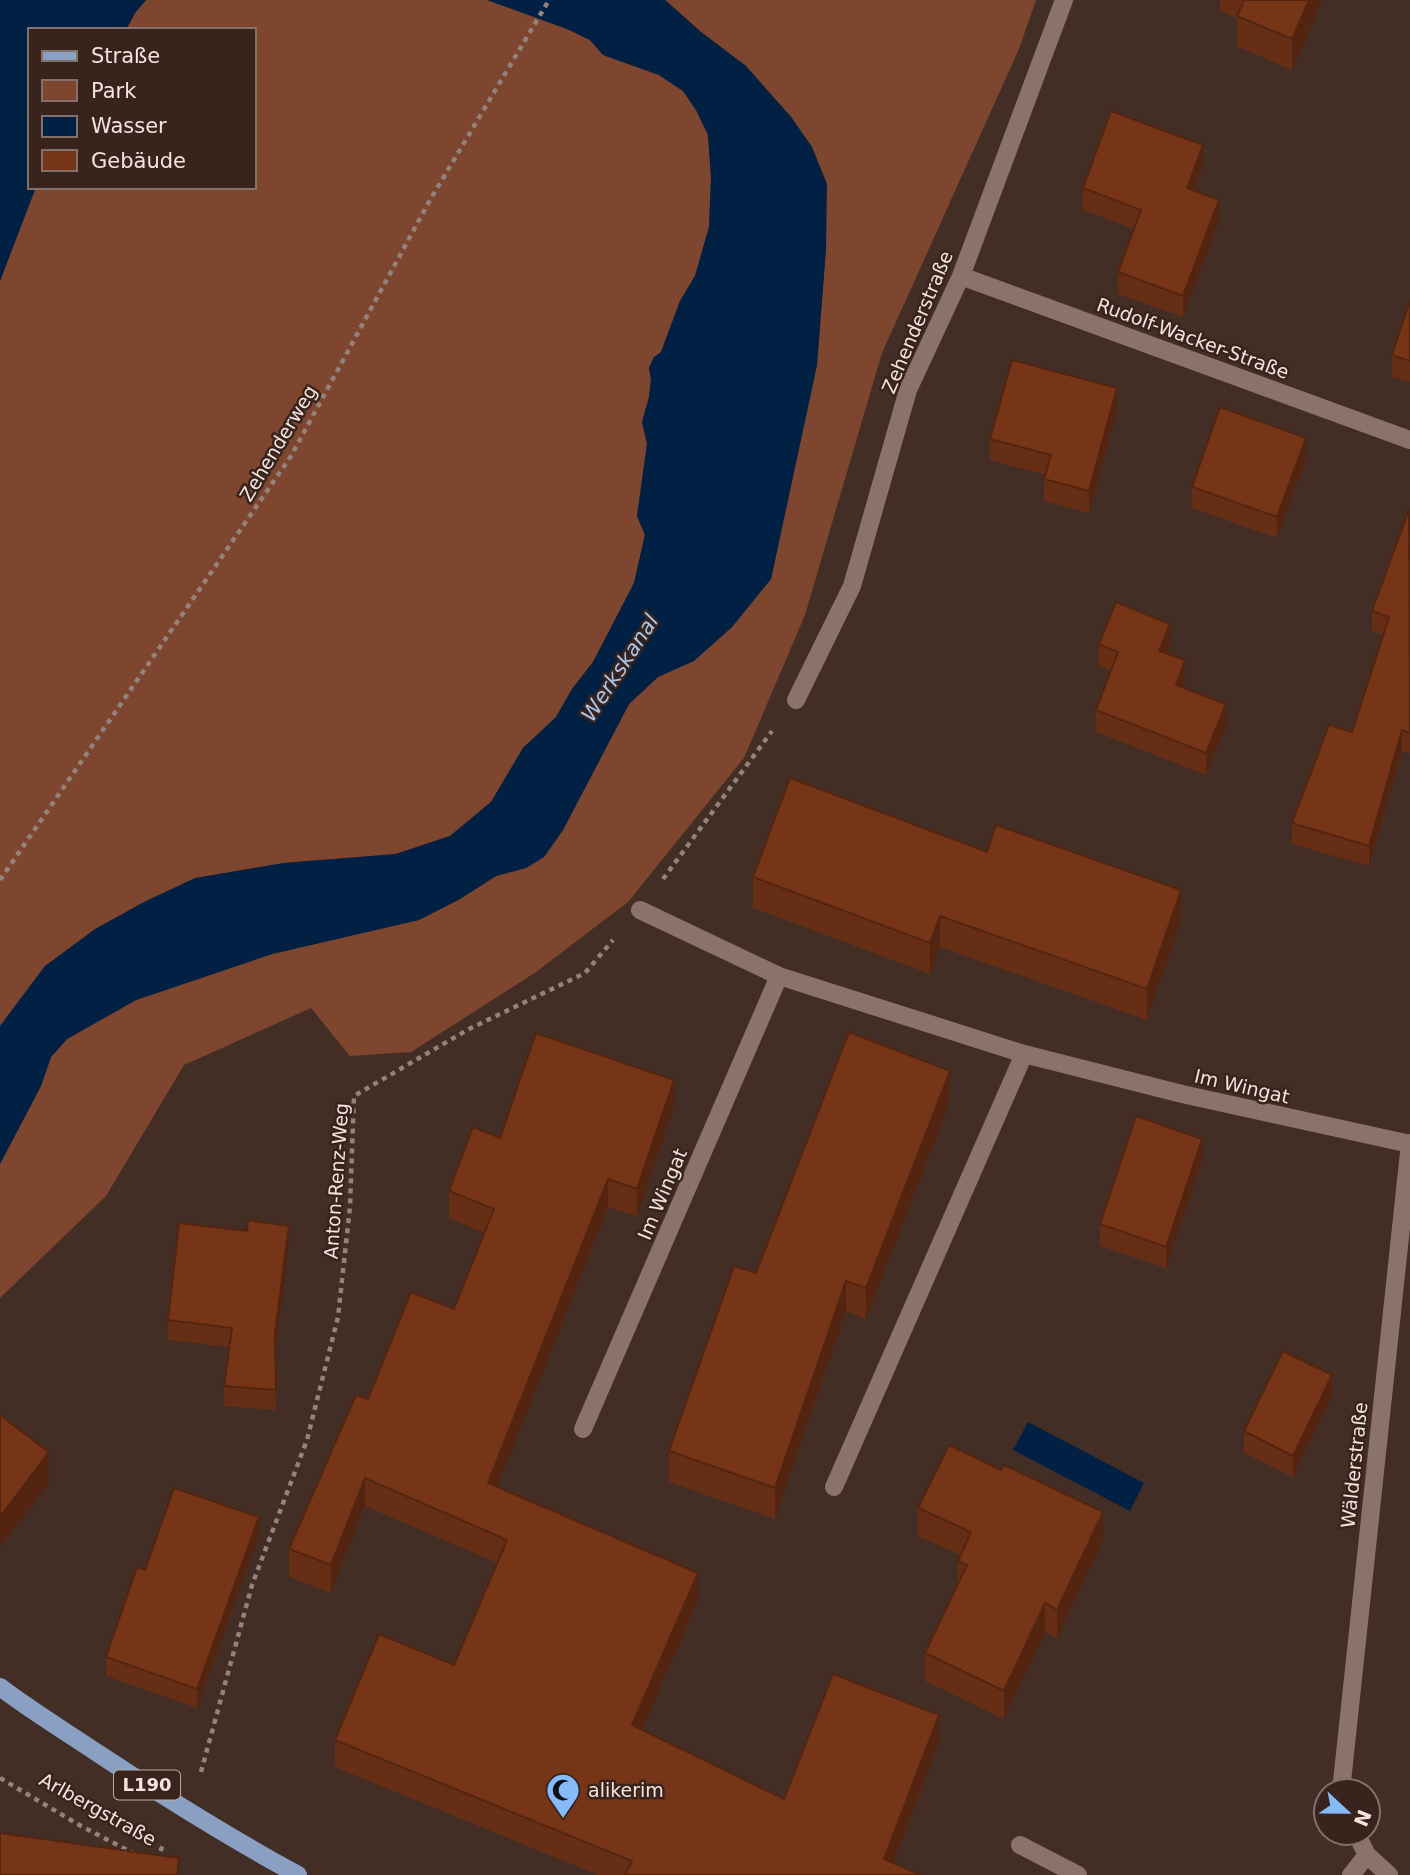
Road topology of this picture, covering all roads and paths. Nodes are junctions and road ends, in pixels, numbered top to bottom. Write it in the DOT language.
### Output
graph roads {
  1 [pos="549,0"];
  2 [pos="1064,0"];
  3 [pos="961,276"];
  4 [pos="1410,440"];
  5 [pos="796,699"];
  6 [pos="0,880"];
  7 [pos="639,910"];
  8 [pos="779,976"];
  9 [pos="1024,1054"];
  10 [pos="1410,1144"];
  11 [pos="583,1429"];
  12 [pos="834,1487"];
  13 [pos="0,1687"];
  14 [pos="203,1769"];
  15 [pos="1342,1777"];
  16 [pos="0,1778"];
  17 [pos="163,1845"];
  18 [pos="1020,1845"];
  19 [pos="1363,1847"];
  20 [pos="1367,1855"];
  21 [pos="142,1857"];
  22 [pos="154,1864"];
  23 [pos="298,1875"];
  24 [pos="1078,1875"];
  25 [pos="1351,1875"];
  26 [pos="1389,1875"];
  1 -- 6 [label="path, Zehenderweg"];
  2 -- 3 [label="street, Zehenderstraße"];
  3 -- 4 [label="street, Rudolf-Wacker-Straße"];
  3 -- 5 [label="street, Zehenderstraße"];
  5 -- 7 [label="path, Anton-Renz-Weg"];
  7 -- 8 [label="street, Im Wingat"];
  7 -- 14 [label="path, Anton-Renz-Weg"];
  8 -- 9 [label="street, Im Wingat"];
  8 -- 11 [label="street, Im Wingat"];
  9 -- 10 [label="street, Im Wingat"];
  9 -- 12 [label="street"];
  10 -- 15 [label="street, Wälderstraße"];
  13 -- 23 [label="main road, L190"];
  16 -- 21 [label="path, Arlbergstraße"];
  17 -- 22 [label="path"];
  18 -- 24 [label="street"];
  19 -- 20 [label="street"];
  20 -- 25 [label="street"];
  20 -- 26 [label="street"];
}
